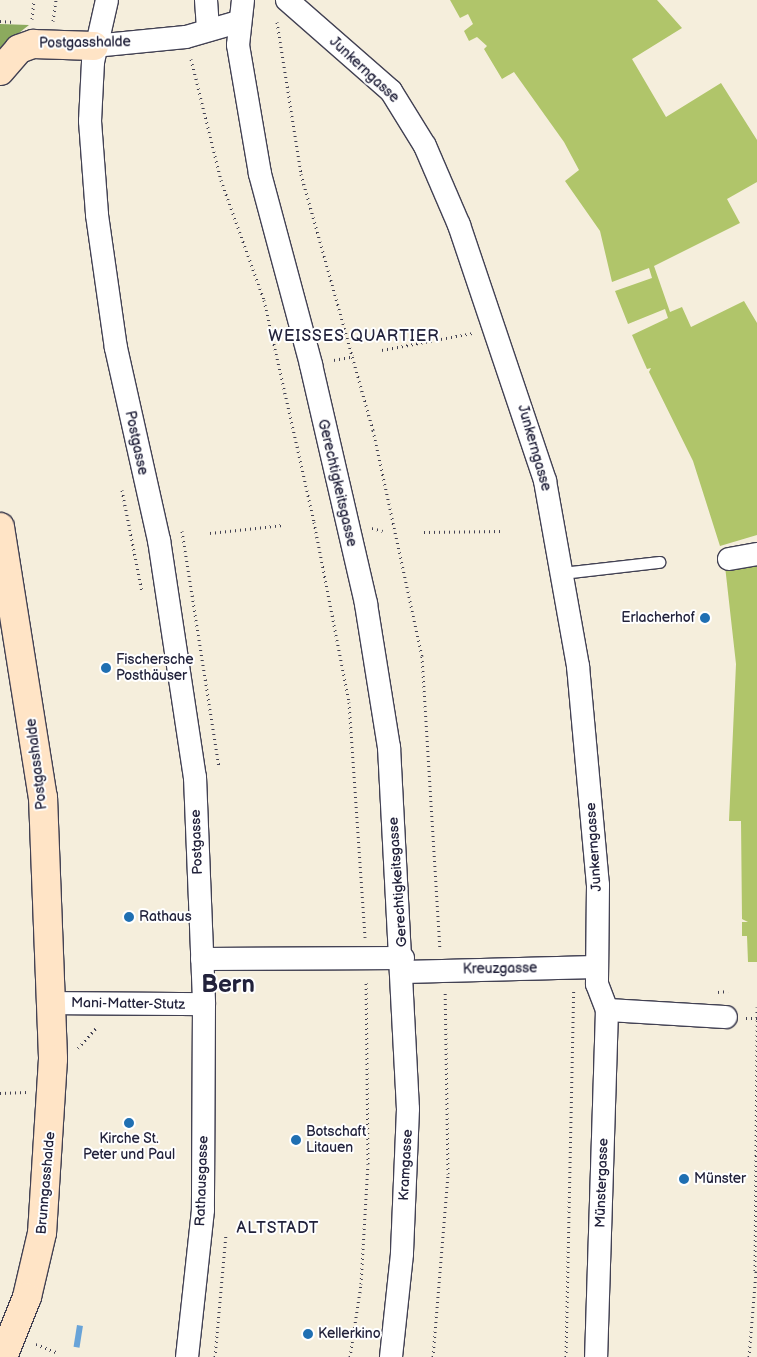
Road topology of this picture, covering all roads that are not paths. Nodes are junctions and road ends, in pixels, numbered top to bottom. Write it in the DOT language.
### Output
graph roads {
  1 [pos="107,0"];
  2 [pos="206,0"];
  3 [pos="243,0"];
  4 [pos="287,0"];
  5 [pos="238,22"];
  6 [pos="208,30"];
  7 [pos="94,46"];
  8 [pos="0,71"];
  9 [pos="0,527"];
  10 [pos="757,554"];
  11 [pos="729,559"];
  12 [pos="659,562"];
  13 [pos="562,573"];
  14 [pos="202,958"];
  15 [pos="403,965"];
  16 [pos="596,967"];
  17 [pos="51,1003"];
  18 [pos="204,1004"];
  19 [pos="606,1010"];
  20 [pos="726,1017"];
  21 [pos="3,1351"];
  22 [pos="187,1357"];
  23 [pos="391,1357"];
  24 [pos="596,1357"];
  1 -- 7 [label="street, Postgasse"];
  2 -- 6 [label="street"];
  3 -- 5 [label="street, Gerechtigkeitsgasse"];
  4 -- 13 [label="street, Junkerngasse"];
  5 -- 6 [label="street, Postgasshalde"];
  5 -- 15 [label="street, Gerechtigkeitsgasse"];
  6 -- 7 [label="street, Postgasshalde"];
  7 -- 8 [label="street, Postgasshalde"];
  7 -- 14 [label="street, Postgasse"];
  9 -- 17 [label="street, Postgasshalde"];
  10 -- 11 [label="street"];
  12 -- 13 [label="lane"];
  13 -- 16 [label="street, Junkerngasse"];
  14 -- 15 [label="street, Kreuzgasse"];
  14 -- 18 [label="street, Rathausgasse"];
  15 -- 16 [label="street, Kreuzgasse"];
  15 -- 23 [label="street, Kramgasse"];
  16 -- 19 [label="street, Münstergasse"];
  17 -- 18 [label="street, Mani-Matter-Stutz"];
  17 -- 21 [label="street, Brunngasshalde"];
  18 -- 22 [label="street, Rathausgasse"];
  19 -- 20 [label="street"];
  19 -- 24 [label="street, Münstergasse"];
}
